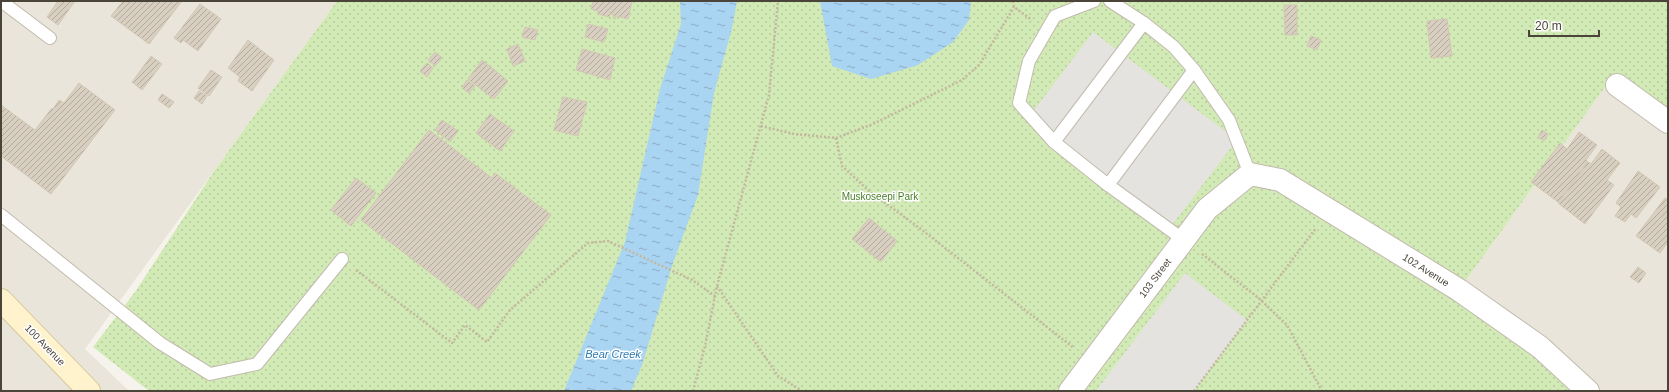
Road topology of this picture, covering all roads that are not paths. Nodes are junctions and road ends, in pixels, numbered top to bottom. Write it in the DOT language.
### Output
graph roads {
  1 [pos="1,1"];
  2 [pos="1094,1"];
  3 [pos="1110,1"];
  4 [pos="1144,23"];
  5 [pos="50,38"];
  6 [pos="1194,70"];
  7 [pos="1617,85"];
  8 [pos="1668,122"];
  9 [pos="1054,142"];
  10 [pos="1250,174"];
  11 [pos="1108,185"];
  12 [pos="1,215"];
  13 [pos="1184,240"];
  14 [pos="342,258"];
  15 [pos="1,300"];
  16 [pos="89,391"];
  17 [pos="1070,391"];
  18 [pos="1588,391"];
  1 -- 5 [label="lane"];
  2 -- 9 [label="lane"];
  3 -- 4 [label="lane"];
  4 -- 6 [label="lane"];
  4 -- 9 [label="lane"];
  6 -- 10 [label="lane"];
  6 -- 11 [label="lane"];
  7 -- 8 [label="street"];
  9 -- 11 [label="lane"];
  10 -- 13 [label="street, 103 Street"];
  10 -- 18 [label="street, 102 Avenue"];
  11 -- 13 [label="lane"];
  12 -- 14 [label="lane"];
  13 -- 17 [label="street, 103 Street"];
  15 -- 16 [label="main road, 100 Avenue"];
}
